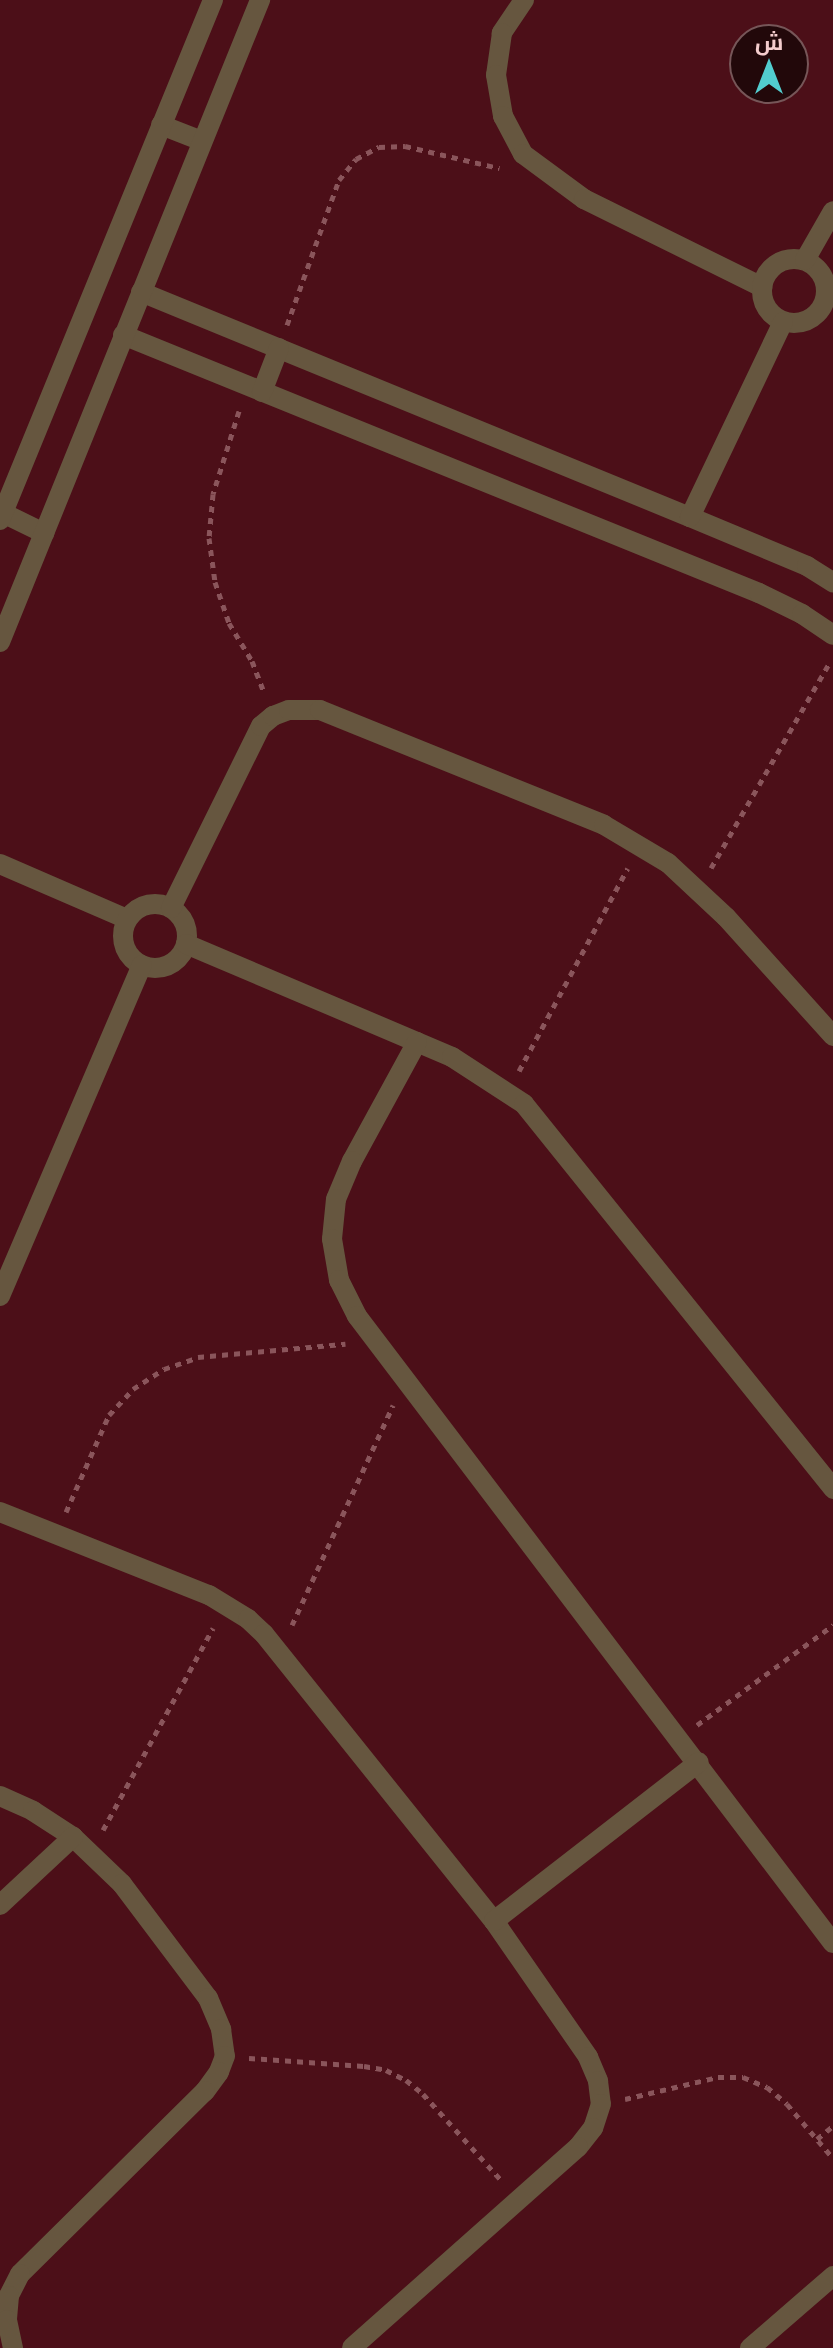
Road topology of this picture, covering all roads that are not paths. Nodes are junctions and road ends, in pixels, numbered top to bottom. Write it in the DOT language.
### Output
graph roads {
  1 [pos="213,0"];
  2 [pos="260,0"];
  3 [pos="524,0"];
  4 [pos="161,125"];
  5 [pos="202,141"];
  6 [pos="833,211"];
  7 [pos="805,260"];
  8 [pos="762,287"];
  9 [pos="141,292"];
  10 [pos="827,312"];
  11 [pos="783,322"];
  12 [pos="123,335"];
  13 [pos="279,348"];
  14 [pos="254,390"];
  15 [pos="1,516"];
  16 [pos="690,517"];
  17 [pos="44,533"];
  18 [pos="833,582"];
  19 [pos="833,635"];
  20 [pos="0,642"];
  21 [pos="0,864"];
  22 [pos="171,908"];
  23 [pos="127,919"];
  24 [pos="186,944"];
  25 [pos="142,965"];
  26 [pos="833,1036"];
  27 [pos="417,1042"];
  28 [pos="0,1296"];
  29 [pos="833,1489"];
  30 [pos="0,1512"];
  31 [pos="699,1762"];
  32 [pos="0,1796"];
  33 [pos="73,1837"];
  34 [pos="0,1905"];
  35 [pos="494,1921"];
  36 [pos="833,1943"];
  37 [pos="833,2276"];
  38 [pos="13,2348"];
  39 [pos="352,2348"];
  40 [pos="750,2348"];
  1 -- 4 [label="street"];
  2 -- 5 [label="street"];
  3 -- 8 [label="street"];
  4 -- 5 [label="street"];
  4 -- 15 [label="street"];
  5 -- 9 [label="street"];
  6 -- 7 [label="street"];
  7 -- 8 [label="street"];
  7 -- 10 [label="street"];
  8 -- 11 [label="street"];
  9 -- 12 [label="street"];
  9 -- 13 [label="street"];
  10 -- 11 [label="street"];
  11 -- 16 [label="street"];
  12 -- 14 [label="street"];
  12 -- 17 [label="street"];
  13 -- 14 [label="street"];
  13 -- 16 [label="street"];
  14 -- 19 [label="street"];
  15 -- 17 [label="street"];
  16 -- 18 [label="street"];
  17 -- 20 [label="street"];
  21 -- 23 [label="street"];
  22 -- 23 [label="street"];
  22 -- 24 [label="street"];
  22 -- 26 [label="street"];
  23 -- 25 [label="street"];
  24 -- 25 [label="street"];
  24 -- 27 [label="street"];
  25 -- 28 [label="street"];
  27 -- 29 [label="street"];
  27 -- 31 [label="street"];
  30 -- 35 [label="street"];
  31 -- 35 [label="street"];
  31 -- 36 [label="street"];
  32 -- 33 [label="street"];
  33 -- 34 [label="street"];
  33 -- 38 [label="street"];
  35 -- 39 [label="street"];
  37 -- 40 [label="street"];
}
